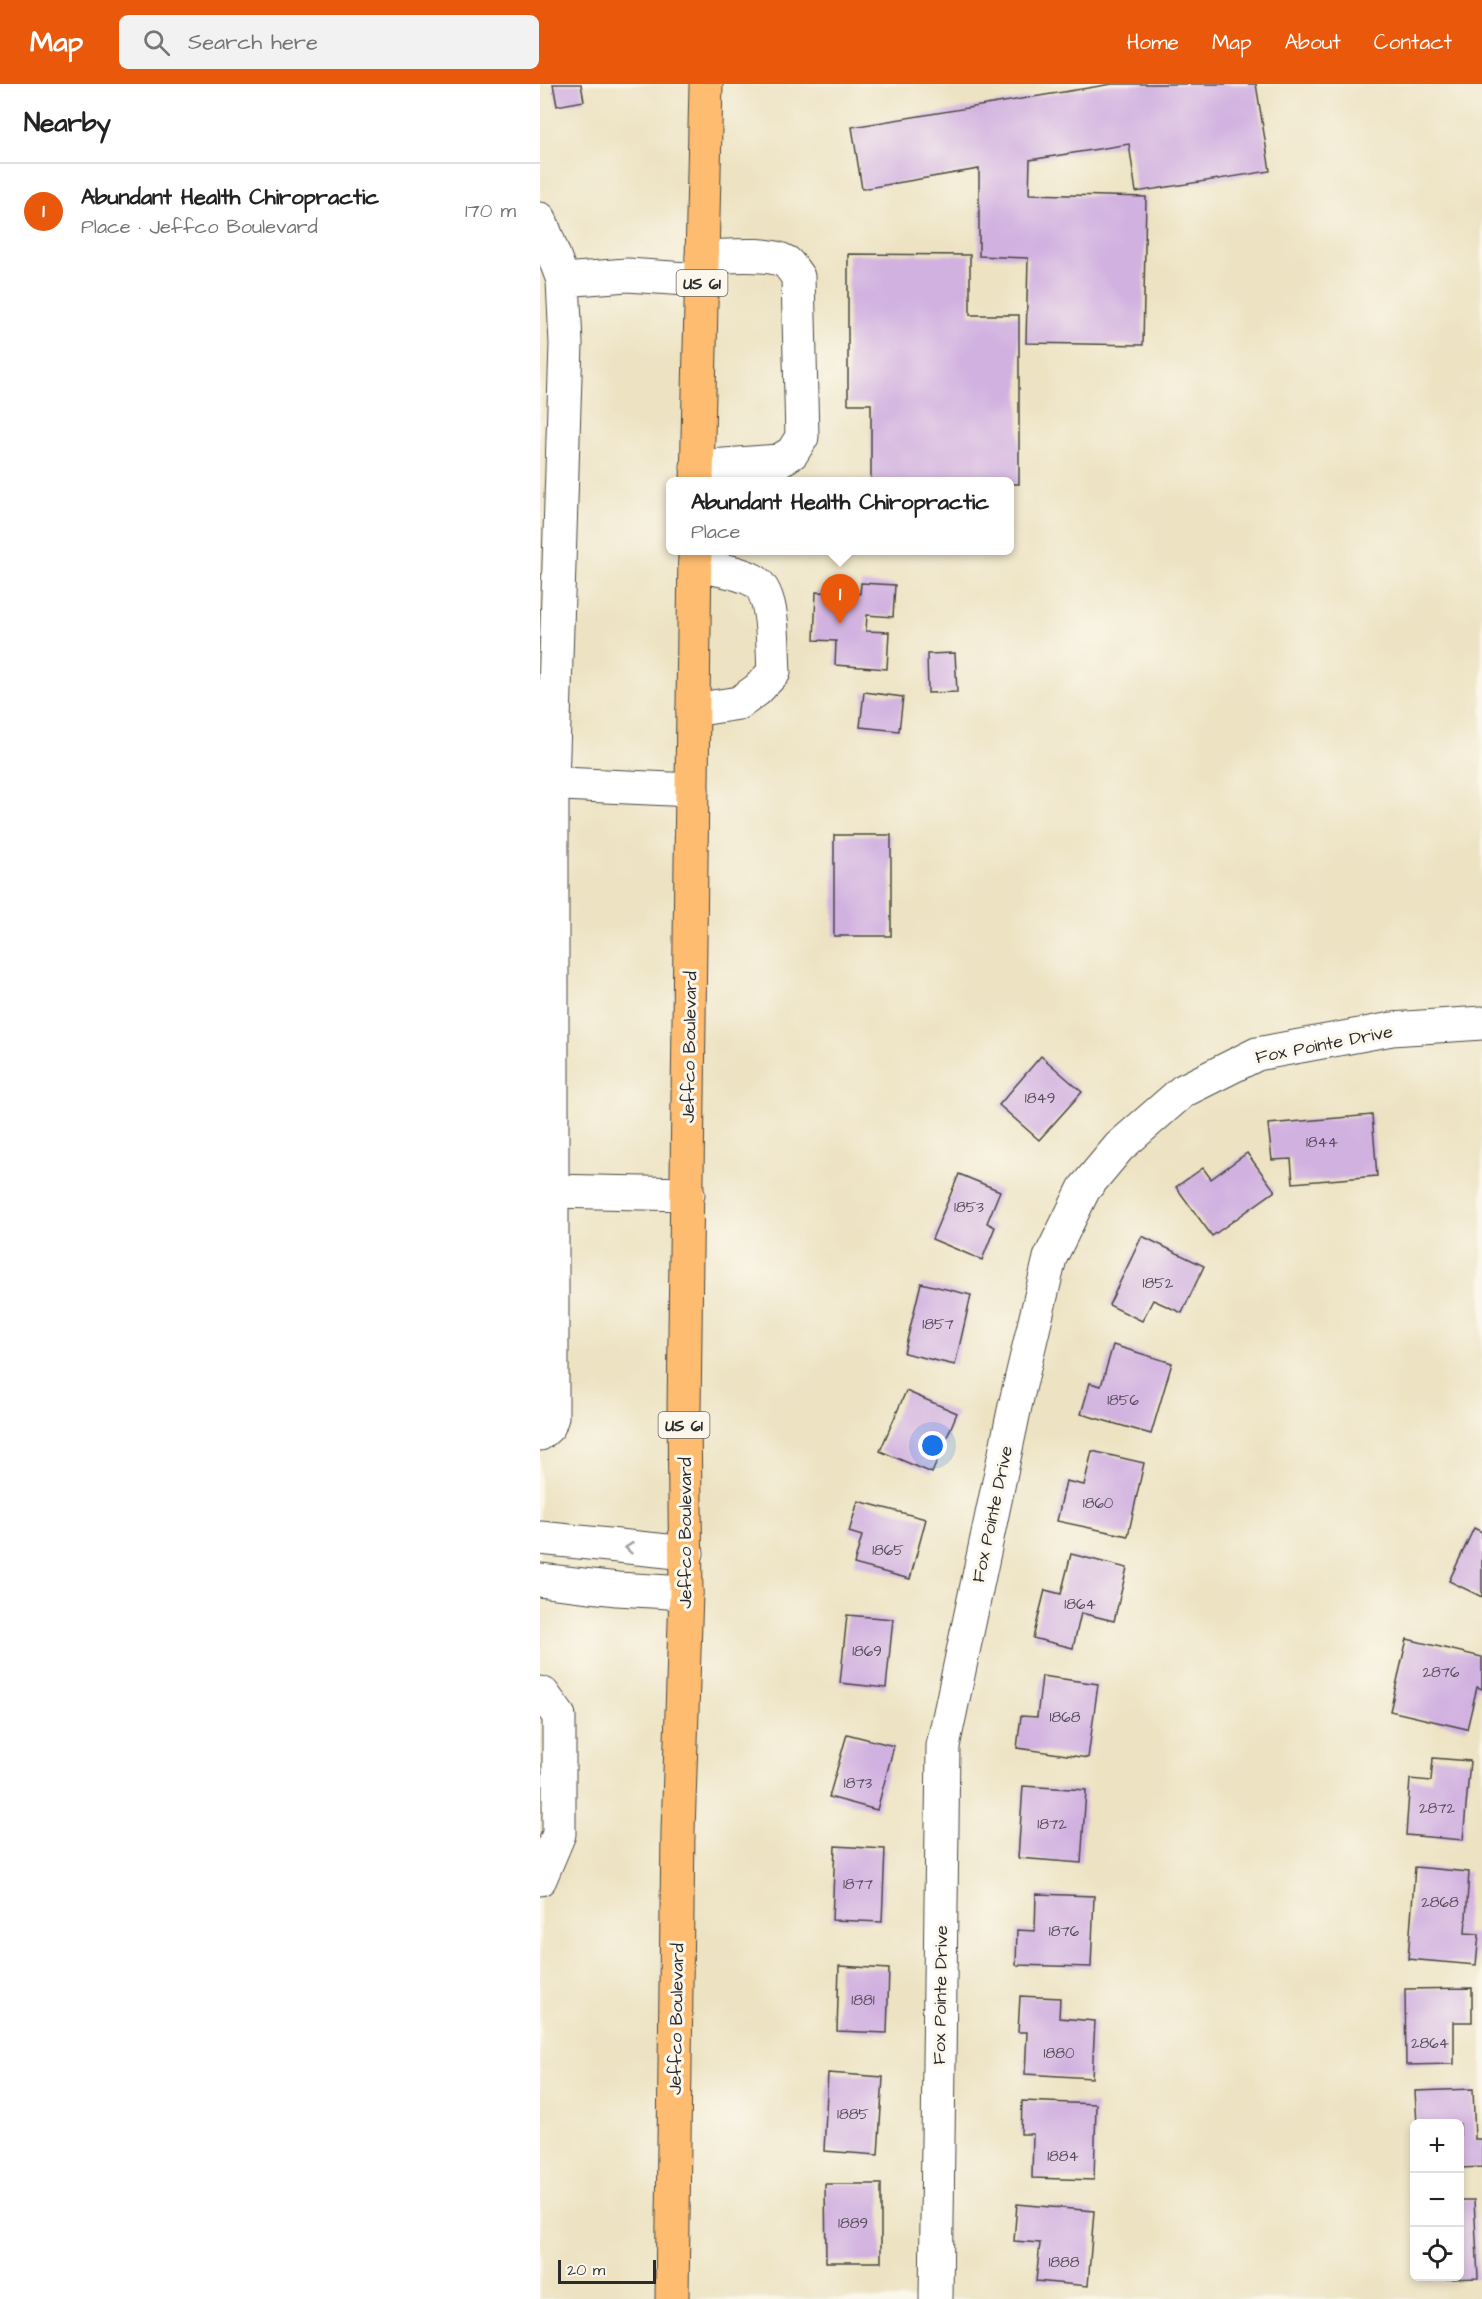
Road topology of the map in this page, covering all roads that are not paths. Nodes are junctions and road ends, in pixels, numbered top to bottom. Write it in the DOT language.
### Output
graph roads {
  1 [pos="706,84"];
  2 [pos="540,219"];
  3 [pos="702,268"];
  4 [pos="563,280"];
  5 [pos="553,348"];
  6 [pos="697,474"];
  7 [pos="695,557"];
  8 [pos="693,710"];
  9 [pos="546,784"];
  10 [pos="692,790"];
  11 [pos="1482,1023"];
  12 [pos="688,1194"];
  13 [pos="545,1200"];
  14 [pos="540,1434"];
  15 [pos="540,1538"];
  16 [pos="687,1553"];
  17 [pos="540,1580"];
  18 [pos="686,1593"];
  19 [pos="540,1693"];
  20 [pos="540,1879"];
  21 [pos="672,2299"];
  22 [pos="936,2299"];
  1 -- 3 [label="main road, US 61"];
  2 -- 4 [label="street"];
  3 -- 4 [label="street"];
  3 -- 6 [label="main road, US 61"];
  3 -- 6 [label="street"];
  4 -- 5 [label="street"];
  5 -- 9 [label="street"];
  7 -- 8 [label="main road, Jeffco Boulevard / US 61"];
  7 -- 8 [label="street"];
  8 -- 10 [label="main road, Jeffco Boulevard / US 61"];
  9 -- 10 [label="street"];
  9 -- 13 [label="street"];
  10 -- 12 [label="main road, Jeffco Boulevard / US 61"];
  11 -- 22 [label="street, Fox Pointe Drive"];
  12 -- 13 [label="street"];
  12 -- 16 [label="main road, Jeffco Boulevard / US 61"];
  13 -- 14 [label="street"];
  16 -- 15 [label="street, one-way"];
  16 -- 18 [label="main road, Jeffco Boulevard / US 61"];
  17 -- 18 [label="street"];
  18 -- 21 [label="main road, Jeffco Boulevard / US 61"];
  19 -- 20 [label="street"];
}
